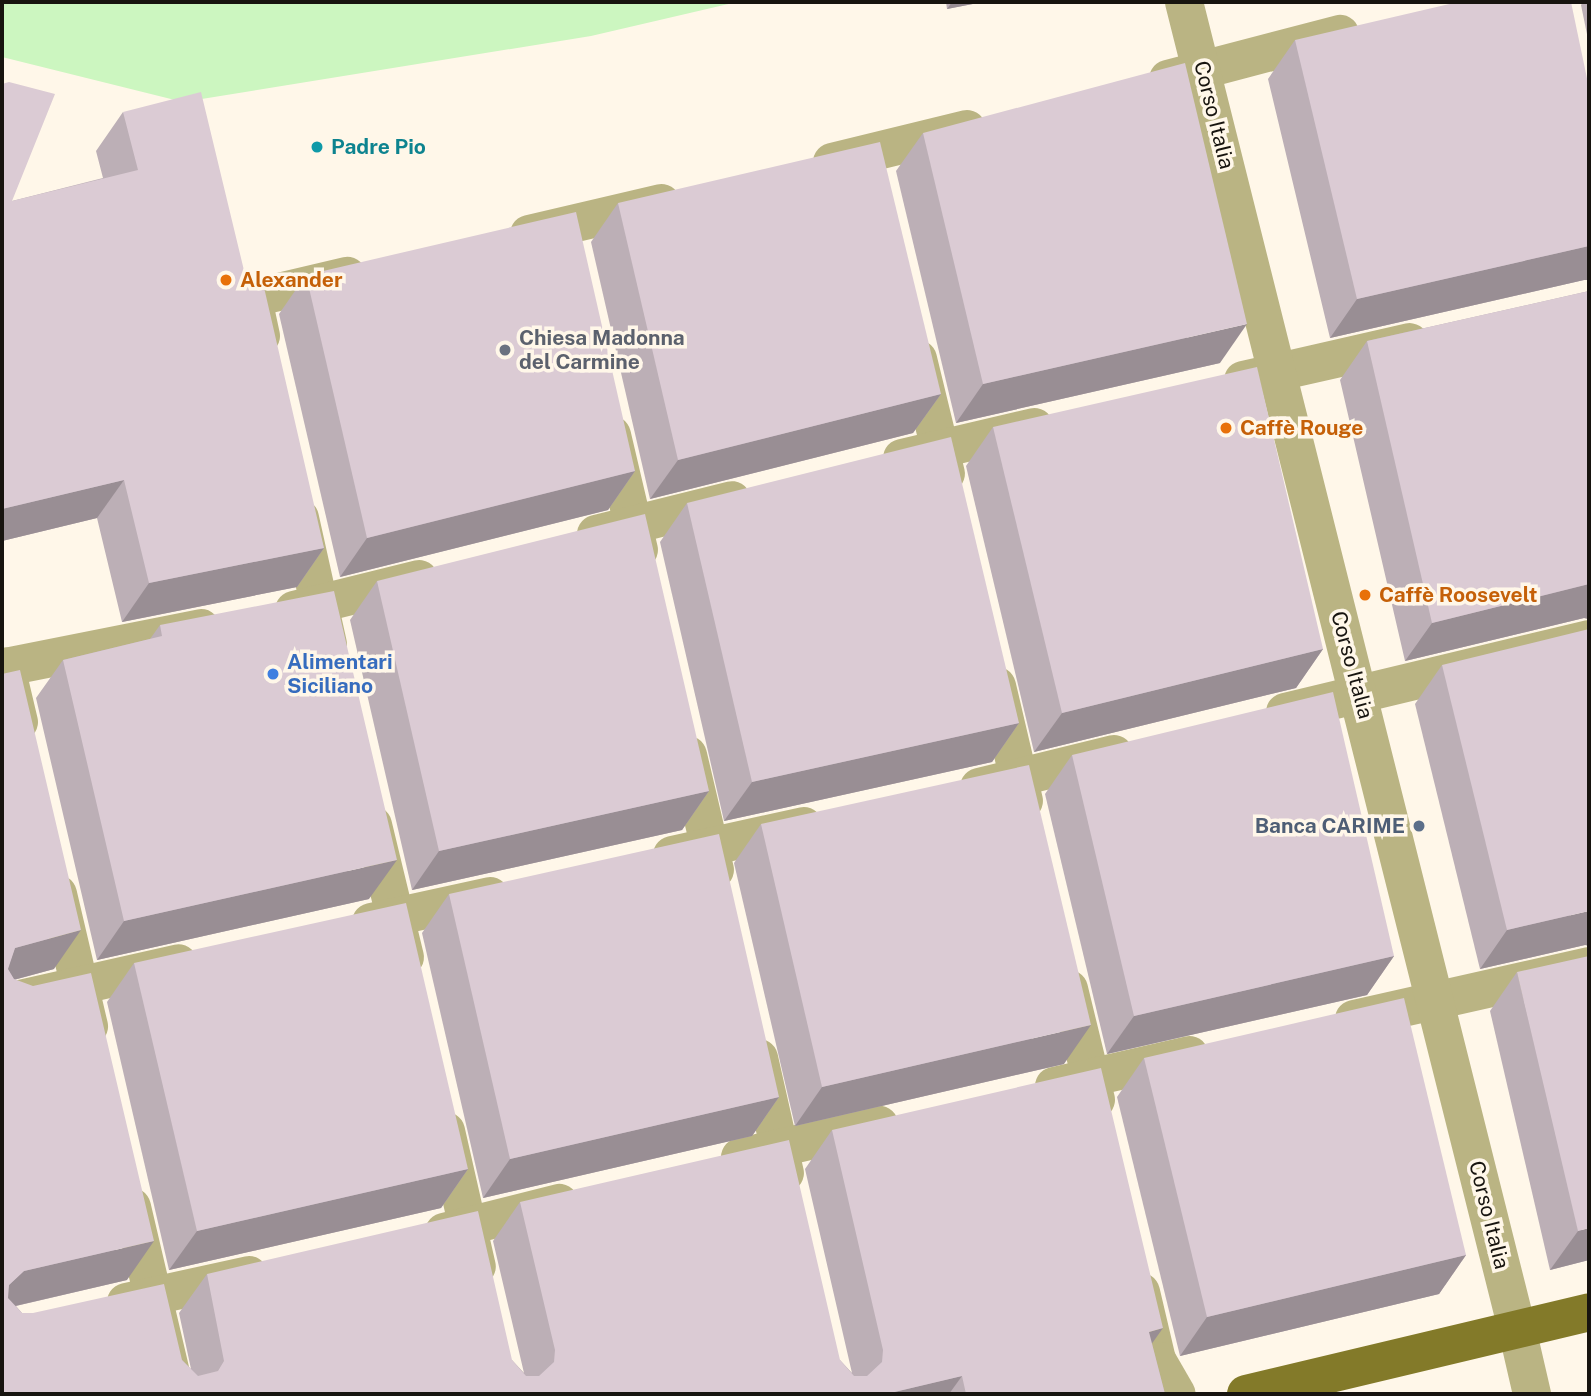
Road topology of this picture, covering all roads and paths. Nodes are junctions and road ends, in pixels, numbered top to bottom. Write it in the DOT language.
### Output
graph roads {
  1 [pos="1184,2"];
  2 [pos="1373,26"];
  3 [pos="1204,70"];
  4 [pos="1137,86"];
  5 [pos="1003,120"];
  6 [pos="869,153"];
  7 [pos="790,172"];
  8 [pos="879,193"];
  9 [pos="697,194"];
  10 [pos="565,226"];
  11 [pos="497,242"];
  12 [pos="388,267"];
  13 [pos="574,267"];
  14 [pos="911,328"];
  15 [pos="1445,334"];
  16 [pos="1275,372"];
  17 [pos="270,378"];
  18 [pos="1208,388"];
  19 [pos="605,402"];
  20 [pos="1074,418"];
  21 [pos="940,449"];
  22 [pos="860,469"];
  23 [pos="293,485"];
  24 [pos="766,492"];
  25 [pos="956,515"];
  26 [pos="633,525"];
  27 [pos="554,545"];
  28 [pos="450,572"];
  29 [pos="649,592"];
  30 [pos="318,605"];
  31 [pos="1589,639"];
  32 [pos="987,646"];
  33 [pos="3,661"];
  34 [pos="339,686"];
  35 [pos="1360,693"];
  36 [pos="678,713"];
  37 [pos="1255,719"];
  38 [pos="1150,745"];
  39 [pos="28,760"];
  40 [pos="1018,778"];
  41 [pos="365,795"];
  42 [pos="938,796"];
  43 [pos="844,817"];
  44 [pos="1034,843"];
  45 [pos="710,847"];
  46 [pos="49,852"];
  47 [pos="641,862"];
  48 [pos="532,887"];
  49 [pos="725,912"];
  50 [pos="396,917"];
  51 [pos="330,931"];
  52 [pos="1059,947"];
  53 [pos="211,956"];
  54 [pos="1589,966"];
  55 [pos="79,984"];
  56 [pos="415,998"];
  57 [pos="1435,1001"];
  58 [pos="2,1003"];
  59 [pos="749,1017"];
  60 [pos="1316,1027"];
  61 [pos="1223,1048"];
  62 [pos="98,1065"];
  63 [pos="1091,1077"];
  64 [pos="437,1092"];
  65 [pos="1023,1093"];
  66 [pos="915,1117"];
  67 [pos="1103,1131"];
  68 [pos="780,1147"];
  69 [pos="698,1168"];
  70 [pos="124,1174"];
  71 [pos="590,1196"];
  72 [pos="794,1212"];
  73 [pos="468,1227"];
  74 [pos="402,1241"];
  75 [pos="1132,1252"];
  76 [pos="284,1267"];
  77 [pos="152,1296"];
  78 [pos="486,1304"];
  79 [pos="90,1310"];
  80 [pos="1589,1312"];
  81 [pos="1517,1329"];
  82 [pos="176,1394"];
  83 [pos="1177,1394"];
  84 [pos="1246,1394"];
  85 [pos="1532,1394"];
  1 -- 3 [label="street, Corso Italia"];
  2 -- 3 [label="street"];
  3 -- 4 [label="street"];
  3 -- 16 [label="street, Corso Italia"];
  5 -- 6 [label="street"];
  6 -- 7 [label="street"];
  6 -- 8 [label="street"];
  9 -- 10 [label="street"];
  10 -- 11 [label="street"];
  10 -- 13 [label="street"];
  12 -- 17 [label="street"];
  14 -- 21 [label="street"];
  15 -- 16 [label="street"];
  16 -- 18 [label="street"];
  16 -- 35 [label="street, Corso Italia"];
  19 -- 26 [label="street"];
  20 -- 21 [label="street"];
  21 -- 22 [label="street"];
  21 -- 25 [label="street"];
  23 -- 30 [label="street"];
  24 -- 26 [label="street"];
  26 -- 27 [label="street"];
  26 -- 29 [label="street"];
  28 -- 30 [label="street"];
  30 -- 33 [label="street"];
  30 -- 34 [label="street"];
  31 -- 35 [label="street"];
  32 -- 40 [label="street"];
  33 -- 39 [label="street"];
  35 -- 37 [label="street"];
  35 -- 57 [label="street, Corso Italia"];
  36 -- 45 [label="street"];
  38 -- 40 [label="street"];
  40 -- 42 [label="street"];
  40 -- 44 [label="street"];
  41 -- 50 [label="street"];
  43 -- 45 [label="street"];
  45 -- 47 [label="street"];
  45 -- 49 [label="street"];
  46 -- 55 [label="street"];
  48 -- 50 [label="street"];
  50 -- 51 [label="street"];
  50 -- 56 [label="street"];
  52 -- 63 [label="street"];
  53 -- 55 [label="street"];
  54 -- 57 [label="street"];
  55 -- 58 [label="street"];
  55 -- 62 [label="street"];
  57 -- 60 [label="street"];
  57 -- 81 [label="street, Corso Italia"];
  59 -- 68 [label="street"];
  61 -- 63 [label="street"];
  63 -- 65 [label="street"];
  63 -- 67 [label="street"];
  64 -- 73 [label="street"];
  66 -- 68 [label="street"];
  68 -- 69 [label="street"];
  68 -- 72 [label="street"];
  70 -- 77 [label="street"];
  71 -- 73 [label="street"];
  73 -- 74 [label="street"];
  73 -- 78 [label="street"];
  75 -- 83 [label="street"];
  76 -- 77 [label="street"];
  77 -- 79 [label="street"];
  77 -- 82 [label="street"];
  80 -- 81 [label="main road"];
  81 -- 84 [label="main road"];
  81 -- 85 [label="street, Corso Italia"];
}
